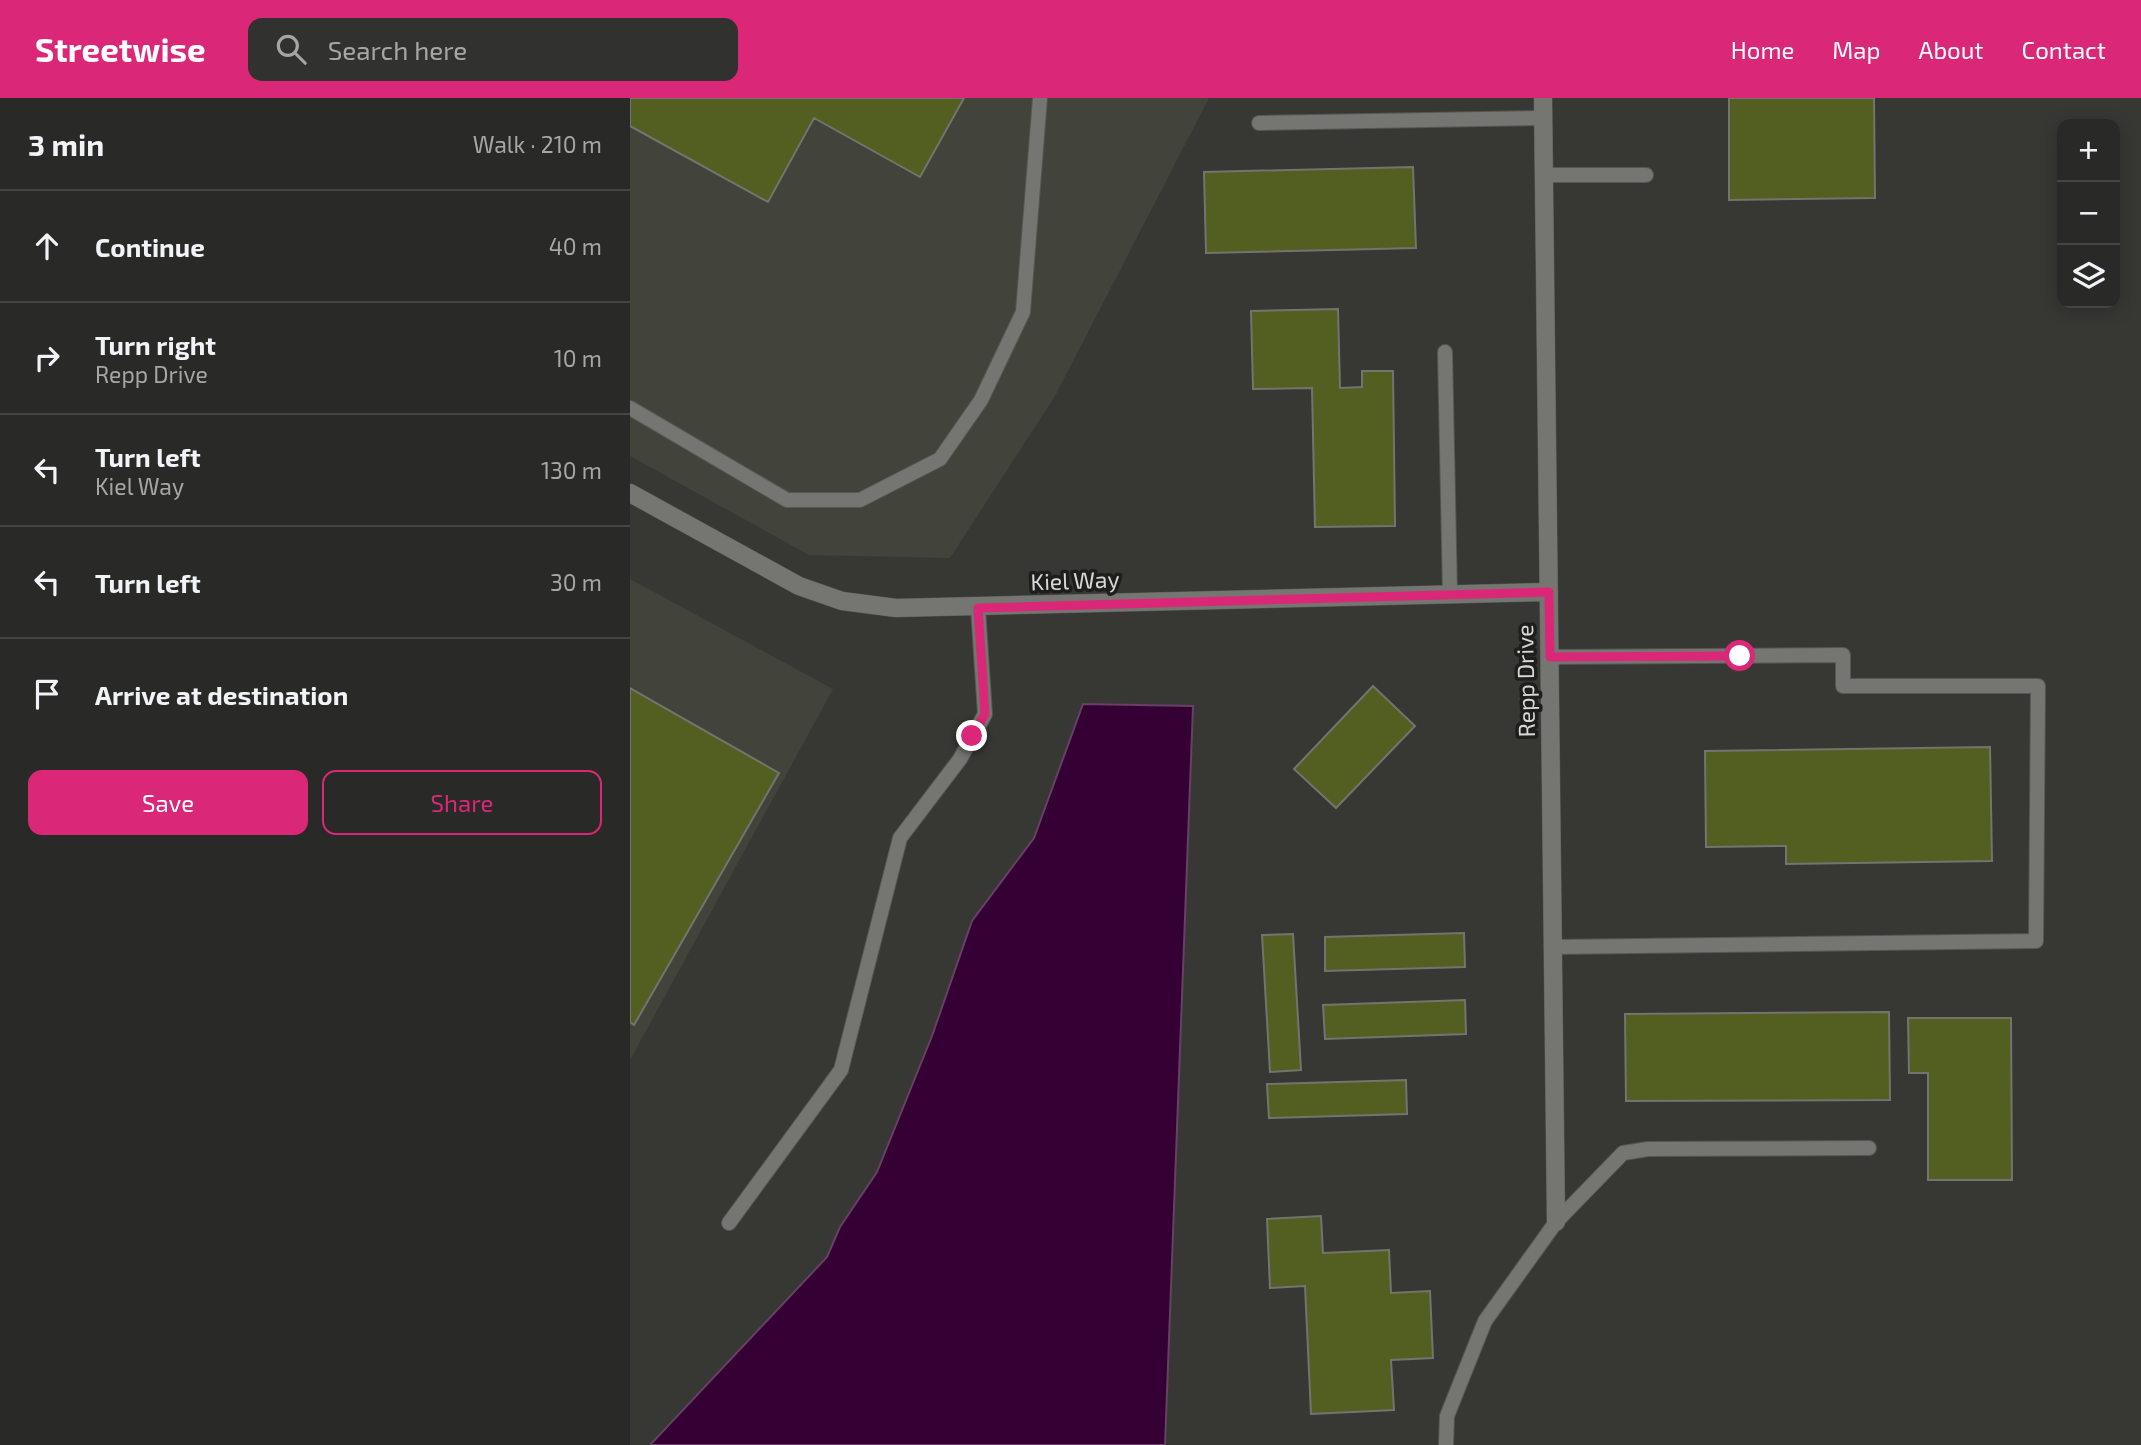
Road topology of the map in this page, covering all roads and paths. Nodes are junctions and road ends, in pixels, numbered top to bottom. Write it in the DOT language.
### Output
graph roads {
  1 [pos="1040,98"];
  2 [pos="1543,98"];
  3 [pos="1543,118"];
  4 [pos="1259,122"];
  5 [pos="1544,175"];
  6 [pos="1646,175"];
  7 [pos="1445,352"];
  8 [pos="630,408"];
  9 [pos="630,493"];
  10 [pos="1549,592"];
  11 [pos="1450,594"];
  12 [pos="978,608"];
  13 [pos="1550,657"];
  14 [pos="1553,947"];
  15 [pos="1869,1148"];
  16 [pos="1556,1222"];
  17 [pos="729,1223"];
  18 [pos="1446,1445"];
  1 -- 8 [label="lane"];
  2 -- 3 [label="street, Repp Drive"];
  3 -- 4 [label="lane"];
  3 -- 5 [label="street, Repp Drive"];
  5 -- 6 [label="lane"];
  5 -- 10 [label="street, Repp Drive"];
  7 -- 11 [label="lane"];
  9 -- 12 [label="street, Kiel Way"];
  10 -- 11 [label="street, Kiel Way"];
  10 -- 13 [label="street, Repp Drive"];
  11 -- 12 [label="street, Kiel Way"];
  12 -- 17 [label="lane"];
  13 -- 14 [label="street, Repp Drive"];
  13 -- 14 [label="lane"];
  14 -- 16 [label="street, Repp Drive"];
  15 -- 16 [label="lane"];
  16 -- 18 [label="lane"];
}
